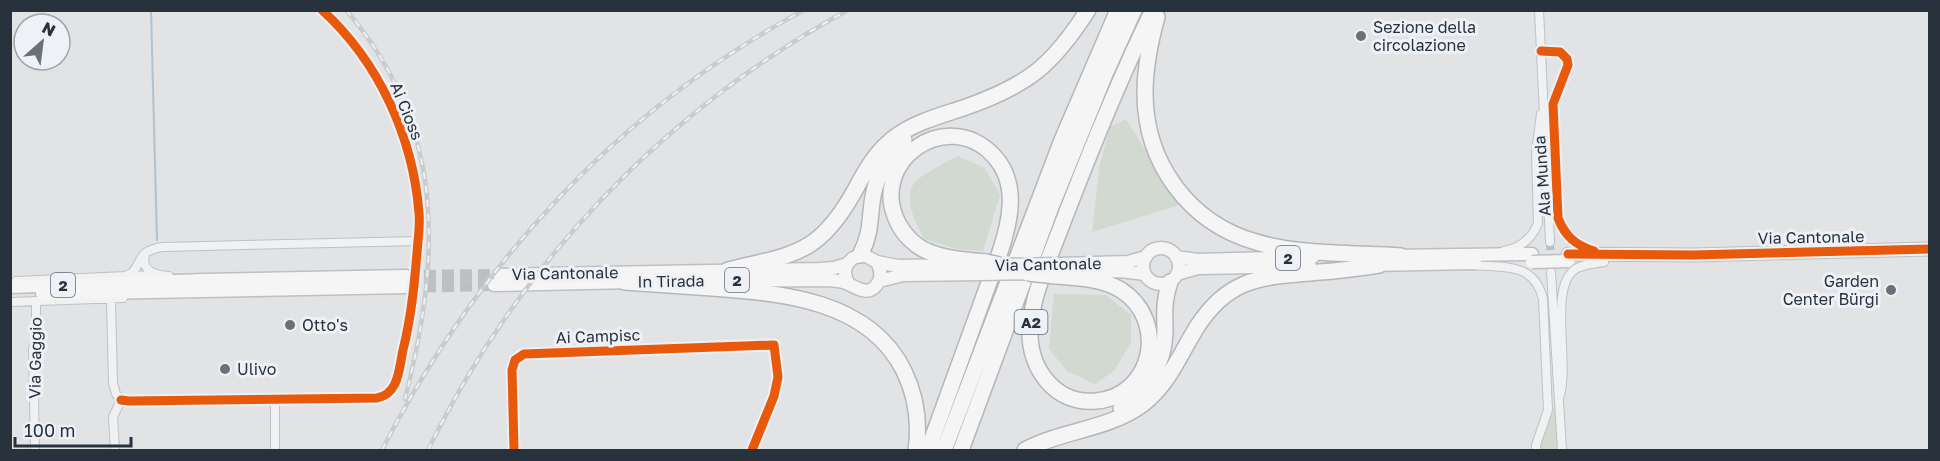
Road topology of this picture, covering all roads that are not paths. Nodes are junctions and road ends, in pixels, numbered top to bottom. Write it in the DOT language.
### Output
graph roads {
  1 [pos="322,10"];
  2 [pos="1088,10"];
  3 [pos="1118,10"];
  4 [pos="1134,10"];
  5 [pos="1153,10"];
  6 [pos="1160,10"];
  7 [pos="1539,10"];
  8 [pos="1541,51"];
  9 [pos="1543,101"];
  10 [pos="1553,104"];
  11 [pos="933,118"];
  12 [pos="1545,136"];
  13 [pos="418,241"];
  14 [pos="1550,242"];
  15 [pos="1929,249"];
  16 [pos="145,254"];
  17 [pos="1401,256"];
  18 [pos="1146,257"];
  19 [pos="1176,257"];
  20 [pos="1605,258"];
  21 [pos="854,259"];
  22 [pos="1455,259"];
  23 [pos="877,262"];
  24 [pos="1378,265"];
  25 [pos="988,266"];
  26 [pos="728,270"];
  27 [pos="1057,271"];
  28 [pos="1551,272"];
  29 [pos="1028,273"];
  30 [pos="1145,274"];
  31 [pos="158,275"];
  32 [pos="1173,278"];
  33 [pos="204,280"];
  34 [pos="496,280"];
  35 [pos="879,281"];
  36 [pos="10,282"];
  37 [pos="626,282"];
  38 [pos="848,284"];
  39 [pos="10,287"];
  40 [pos="117,287"];
  41 [pos="10,295"];
  42 [pos="36,301"];
  43 [pos="10,302"];
  44 [pos="1557,384"];
  45 [pos="1560,396"];
  46 [pos="121,400"];
  47 [pos="275,400"];
  48 [pos="1548,410"];
  49 [pos="1064,435"];
  50 [pos="35,450"];
  51 [pos="115,450"];
  52 [pos="275,450"];
  53 [pos="514,450"];
  54 [pos="752,450"];
  55 [pos="916,450"];
  56 [pos="928,450"];
  57 [pos="944,450"];
  58 [pos="961,450"];
  59 [pos="1025,450"];
  60 [pos="1536,450"];
  61 [pos="1562,450"];
  1 -- 13 [label="street, Ai Cioss"];
  2 -- 11 [label="highway"];
  3 -- 57 [label="highway, A2"];
  4 -- 58 [label="highway, A2"];
  5 -- 27 [label="highway, A2"];
  6 -- 17 [label="highway"];
  7 -- 8 [label="street, Ala Munda"];
  8 -- 9 [label="street, Ala Munda"];
  8 -- 10 [label="street, Ala Munda"];
  9 -- 12 [label="street, Ala Munda"];
  9 -- 22 [label="street, Ala Munda"];
  10 -- 12 [label="street, Ala Munda"];
  10 -- 20 [label="street, Ala Munda"];
  11 -- 21 [label="highway"];
  11 -- 26 [label="highway"];
  12 -- 14 [label="street, Ala Munda"];
  13 -- 16 [label="street"];
  13 -- 47 [label="street, Ai Cioss"];
  15 -- 20 [label="main road, Via Cantonale / 2"];
  16 -- 31 [label="street"];
  16 -- 40 [label="street"];
  17 -- 19 [label="main road, Via Cantonale / 2"];
  17 -- 22 [label="main road, Via Cantonale / 2"];
  18 -- 19 [label="main road"];
  18 -- 27 [label="main road, Via Cantonale"];
  18 -- 30 [label="main road"];
  19 -- 32 [label="main road"];
  20 -- 22 [label="main road, Via Cantonale / 2"];
  20 -- 45 [label="street"];
  21 -- 23 [label="main road"];
  21 -- 26 [label="main road, Via Cantonale / 2"];
  21 -- 38 [label="main road"];
  22 -- 24 [label="main road, Via Cantonale / 2"];
  22 -- 48 [label="street"];
  23 -- 25 [label="main road, Via Cantonale"];
  23 -- 35 [label="main road"];
  24 -- 32 [label="main road, Via Cantonale / 2"];
  24 -- 49 [label="highway"];
  25 -- 27 [label="main road, Via Cantonale, bridge"];
  25 -- 29 [label="main road, Via Cantonale, bridge"];
  25 -- 35 [label="main road, Via Cantonale"];
  25 -- 56 [label="highway"];
  26 -- 34 [label="main road, Via Cantonale / 2"];
  27 -- 29 [label="highway, A2, bridge"];
  27 -- 30 [label="main road, Via Cantonale"];
  28 -- 44 [label="street"];
  30 -- 32 [label="main road"];
  31 -- 33 [label="street"];
  31 -- 40 [label="street"];
  32 -- 49 [label="highway"];
  33 -- 40 [label="main road, 2"];
  33 -- 40 [label="main road, 2"];
  34 -- 37 [label="main road, In Tirada / 2"];
  35 -- 38 [label="main road"];
  36 -- 40 [label="street"];
  37 -- 38 [label="main road, In Tirada / 2"];
  37 -- 55 [label="highway"];
  39 -- 40 [label="main road, 2"];
  40 -- 41 [label="main road, 2"];
  40 -- 42 [label="street"];
  40 -- 46 [label="street"];
  42 -- 43 [label="street"];
  42 -- 50 [label="street, Via Gaggio"];
  44 -- 45 [label="street"];
  44 -- 48 [label="street"];
  45 -- 61 [label="street"];
  46 -- 47 [label="street"];
  46 -- 51 [label="street"];
  47 -- 52 [label="street"];
  48 -- 60 [label="street"];
  49 -- 59 [label="highway"];
  53 -- 54 [label="street, Ai Campisc"];
}
